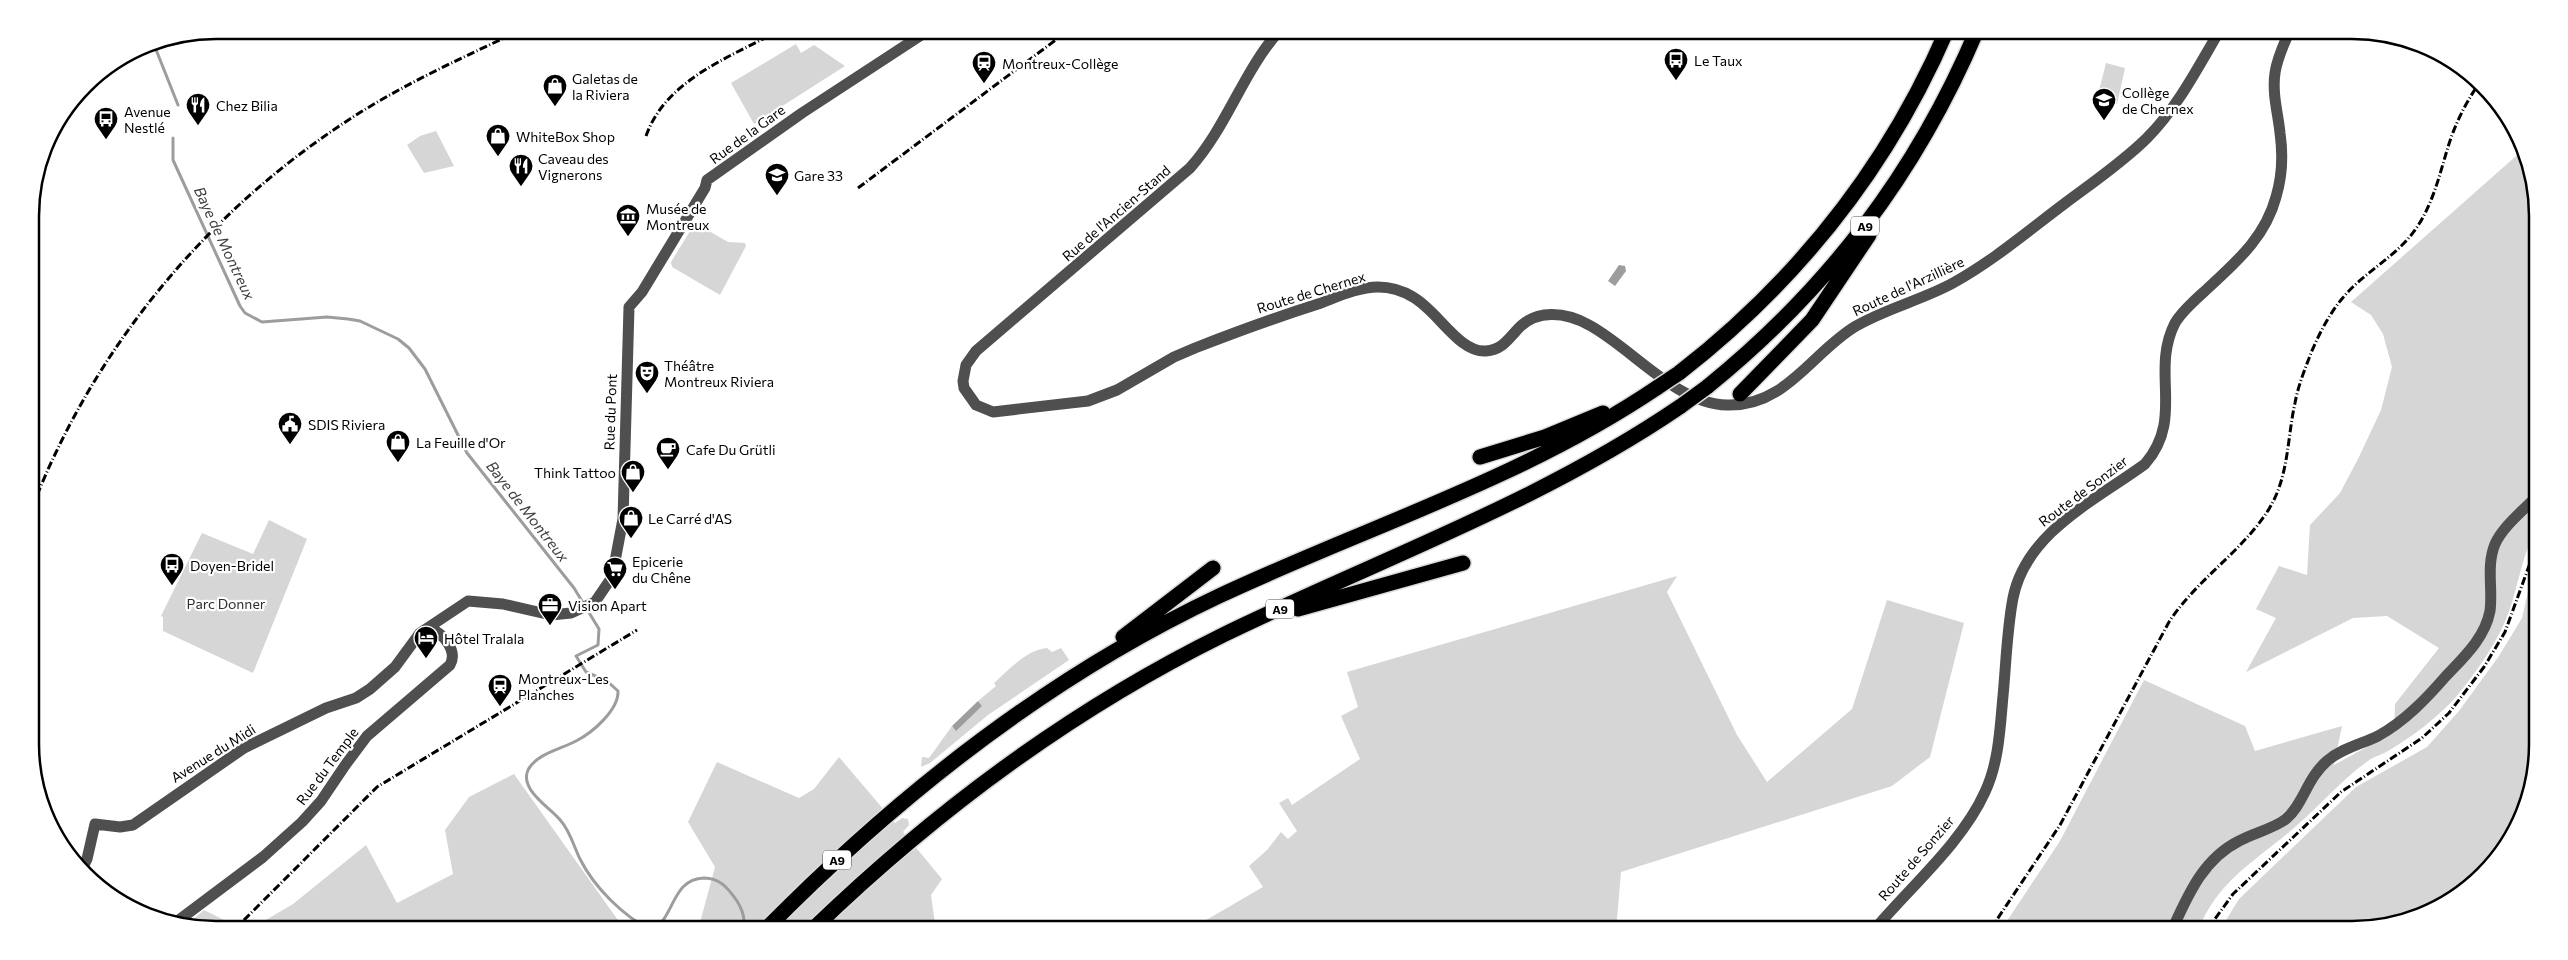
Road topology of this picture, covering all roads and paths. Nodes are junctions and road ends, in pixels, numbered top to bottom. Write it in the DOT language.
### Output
graph roads {
  1 [pos="915,39"];
  2 [pos="1273,39"];
  3 [pos="1943,39"];
  4 [pos="1973,39"];
  5 [pos="2214,39"];
  6 [pos="2286,39"];
  7 [pos="1896,184"];
  8 [pos="629,307"];
  9 [pos="1655,386"];
  10 [pos="1740,394"];
  11 [pos="971,400"];
  12 [pos="1480,457"];
  13 [pos="2529,504"];
  14 [pos="1463,563"];
  15 [pos="1213,568"];
  16 [pos="1253,621"];
  17 [pos="429,629"];
  18 [pos="1057,686"];
  19 [pos="85,863"];
  20 [pos="182,918"];
  21 [pos="774,921"];
  22 [pos="822,921"];
  23 [pos="1882,921"];
  24 [pos="2176,921"];
  1 -- 8 [label="street, Rue de la Gare"];
  2 -- 11 [label="street, Rue de l'Ancien-Stand"];
  3 -- 9 [label="highway, A9, bridge"];
  4 -- 7 [label="highway, A9"];
  5 -- 9 [label="street, Route de l'Arzillière"];
  6 -- 23 [label="street, Route de Sonzier"];
  7 -- 10 [label="highway"];
  7 -- 16 [label="highway, A9, bridge"];
  8 -- 17 [label="street, Rue du Pont"];
  9 -- 11 [label="street, Route de Chernex"];
  9 -- 12 [label="highway"];
  9 -- 18 [label="highway, A9"];
  13 -- 24 [label="street"];
  14 -- 16 [label="highway"];
  15 -- 18 [label="highway"];
  16 -- 22 [label="highway, A9"];
  17 -- 19 [label="street, Avenue du Midi"];
  17 -- 20 [label="street, Rue du Temple"];
  18 -- 21 [label="highway, A9"];
}
